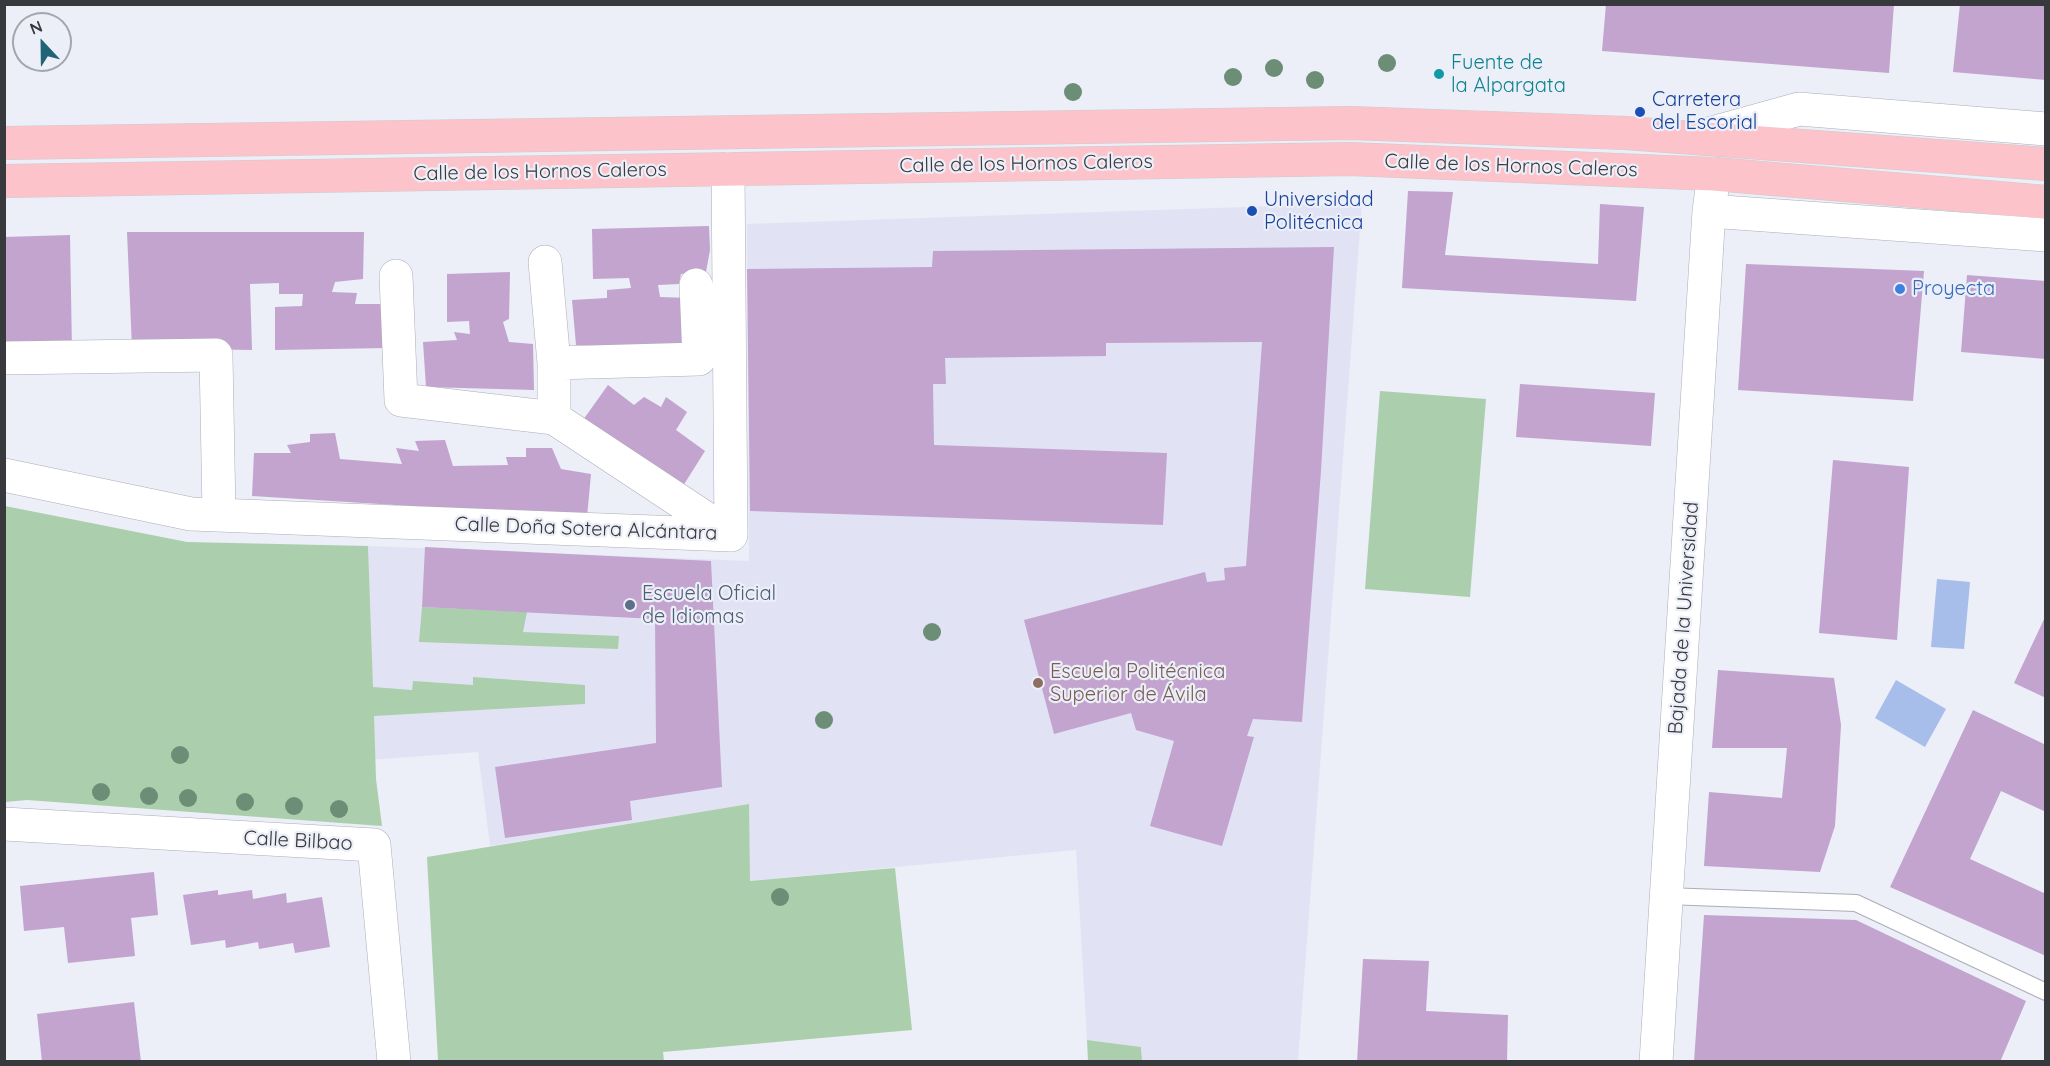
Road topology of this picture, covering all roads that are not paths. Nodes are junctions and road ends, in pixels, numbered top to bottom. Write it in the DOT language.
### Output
graph roads {
  1 [pos="2046,129"];
  2 [pos="1695,137"];
  3 [pos="4,143"];
  4 [pos="2046,164"];
  5 [pos="728,169"];
  6 [pos="1714,174"];
  7 [pos="4,181"];
  8 [pos="2046,202"];
  9 [pos="1709,210"];
  10 [pos="2046,235"];
  11 [pos="545,262"];
  12 [pos="396,276"];
  13 [pos="696,285"];
  14 [pos="4,358"];
  15 [pos="554,363"];
  16 [pos="554,418"];
  17 [pos="4,475"];
  18 [pos="219,514"];
  19 [pos="731,535"];
  20 [pos="4,824"];
  21 [pos="1666,896"];
  22 [pos="2046,992"];
  23 [pos="394,1062"];
  24 [pos="1656,1062"];
  1 -- 2 [label="street, Calle de los Hornos Caleros"];
  2 -- 3 [label="main road, Calle de los Hornos Caleros"];
  2 -- 4 [label="main road, Calle de los Hornos Caleros"];
  5 -- 6 [label="main road, Calle de los Hornos Caleros"];
  5 -- 7 [label="main road, Calle de los Hornos Caleros"];
  5 -- 19 [label="street, Calle Doña Sotera Alcántara"];
  6 -- 8 [label="main road, Calle de los Hornos Caleros"];
  6 -- 9 [label="street, Bajada de la Universidad"];
  9 -- 10 [label="street"];
  9 -- 21 [label="street, Bajada de la Universidad"];
  11 -- 15 [label="street"];
  12 -- 16 [label="street"];
  13 -- 15 [label="street"];
  14 -- 18 [label="street"];
  15 -- 16 [label="street"];
  16 -- 19 [label="street"];
  17 -- 18 [label="street, Calle Doña Sotera Alcántara"];
  18 -- 19 [label="street, Calle Doña Sotera Alcántara"];
  20 -- 23 [label="street, Calle Bilbao"];
  21 -- 22 [label="lane"];
  21 -- 24 [label="street, Bajada de la Universidad"];
}
